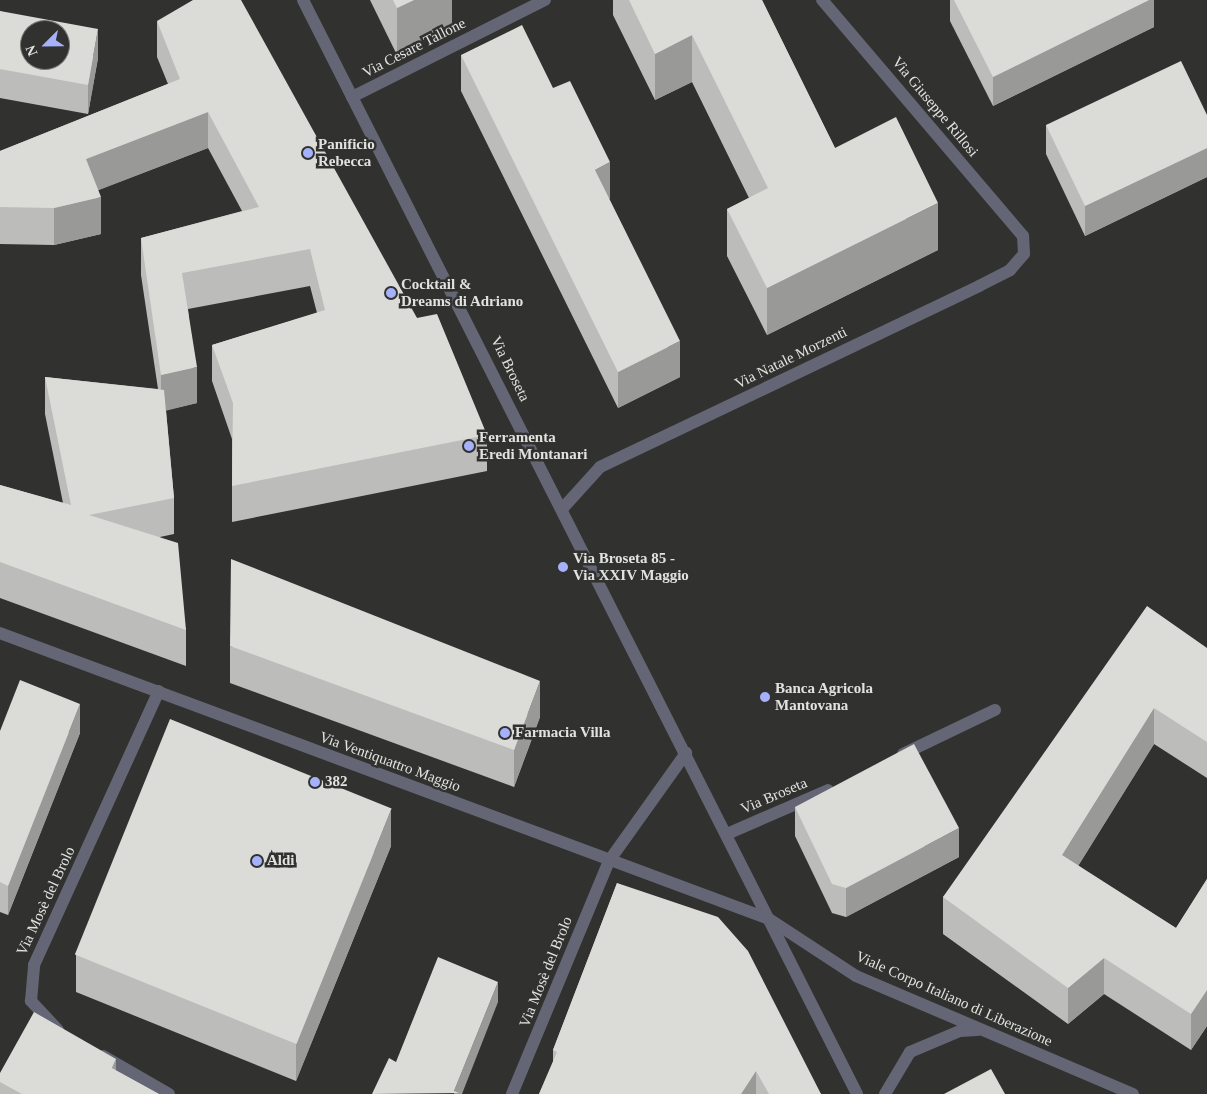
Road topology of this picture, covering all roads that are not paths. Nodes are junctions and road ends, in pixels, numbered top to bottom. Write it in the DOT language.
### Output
graph roads {
  1 [pos="303,0"];
  2 [pos="545,0"];
  3 [pos="822,0"];
  4 [pos="352,97"];
  5 [pos="1024,236"];
  6 [pos="563,508"];
  7 [pos="0,633"];
  8 [pos="159,691"];
  9 [pos="995,710"];
  10 [pos="686,754"];
  11 [pos="889,761"];
  12 [pos="845,782"];
  13 [pos="727,834"];
  14 [pos="609,862"];
  15 [pos="769,919"];
  16 [pos="980,1030"];
  17 [pos="75,1040"];
  18 [pos="92,1050"];
  19 [pos="169,1094"];
  20 [pos="512,1094"];
  21 [pos="857,1094"];
  22 [pos="885,1094"];
  23 [pos="1132,1094"];
  1 -- 4 [label="street, Via Broseta"];
  2 -- 4 [label="street, Via Cesare Tallone"];
  3 -- 5 [label="street, Via Giuseppe Rillosi"];
  4 -- 6 [label="street, Via Broseta"];
  5 -- 6 [label="street, Via Natale Morzenti"];
  6 -- 10 [label="street, Via Broseta"];
  7 -- 8 [label="street, Via Ventiquattro Maggio"];
  8 -- 14 [label="street, Via Ventiquattro Maggio"];
  8 -- 17 [label="street, Via Mosè del Brolo"];
  9 -- 11 [label="street"];
  10 -- 13 [label="street, Via Broseta"];
  10 -- 14 [label="street"];
  12 -- 13 [label="street, Via Broseta"];
  13 -- 15 [label="street, Via Broseta"];
  14 -- 15 [label="street, Via Ventiquattro Maggio"];
  14 -- 20 [label="street, Via Mosè del Brolo"];
  15 -- 16 [label="street, Viale Corpo Italiano di Liberazione"];
  15 -- 21 [label="street, Via Broseta"];
  16 -- 22 [label="street"];
  16 -- 23 [label="street, Viale Corpo Italiano di Liberazione"];
  18 -- 19 [label="street"];
}
